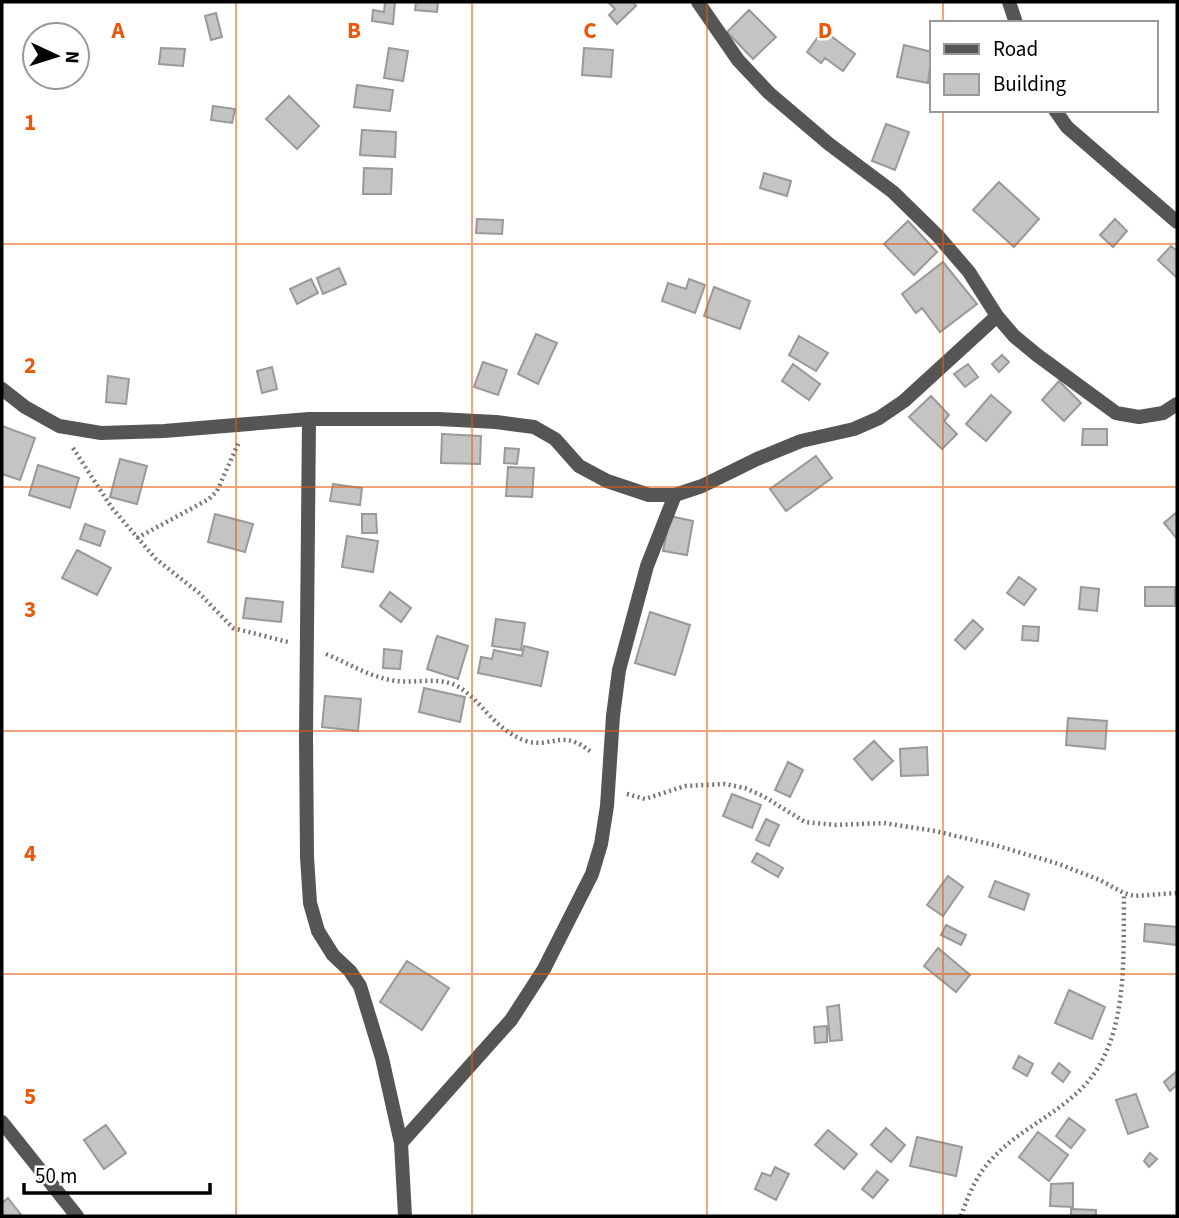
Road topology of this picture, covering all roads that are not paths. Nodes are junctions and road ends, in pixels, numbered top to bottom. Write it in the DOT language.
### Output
graph roads {
  1 [pos="698,2"];
  2 [pos="1009,2"];
  3 [pos="1015,21"];
  4 [pos="1056,112"];
  5 [pos="1177,222"];
  6 [pos="998,316"];
  7 [pos="2,389"];
  8 [pos="1177,404"];
  9 [pos="309,419"];
  10 [pos="675,495"];
  11 [pos="2,1122"];
  12 [pos="401,1143"];
  13 [pos="77,1216"];
  14 [pos="405,1216"];
  1 -- 6 [label="street"];
  2 -- 3 [label="street"];
  4 -- 5 [label="street"];
  6 -- 8 [label="street"];
  6 -- 10 [label="street"];
  7 -- 9 [label="street"];
  9 -- 10 [label="street"];
  9 -- 12 [label="street"];
  10 -- 12 [label="street"];
  11 -- 13 [label="street"];
  12 -- 14 [label="street"];
}
